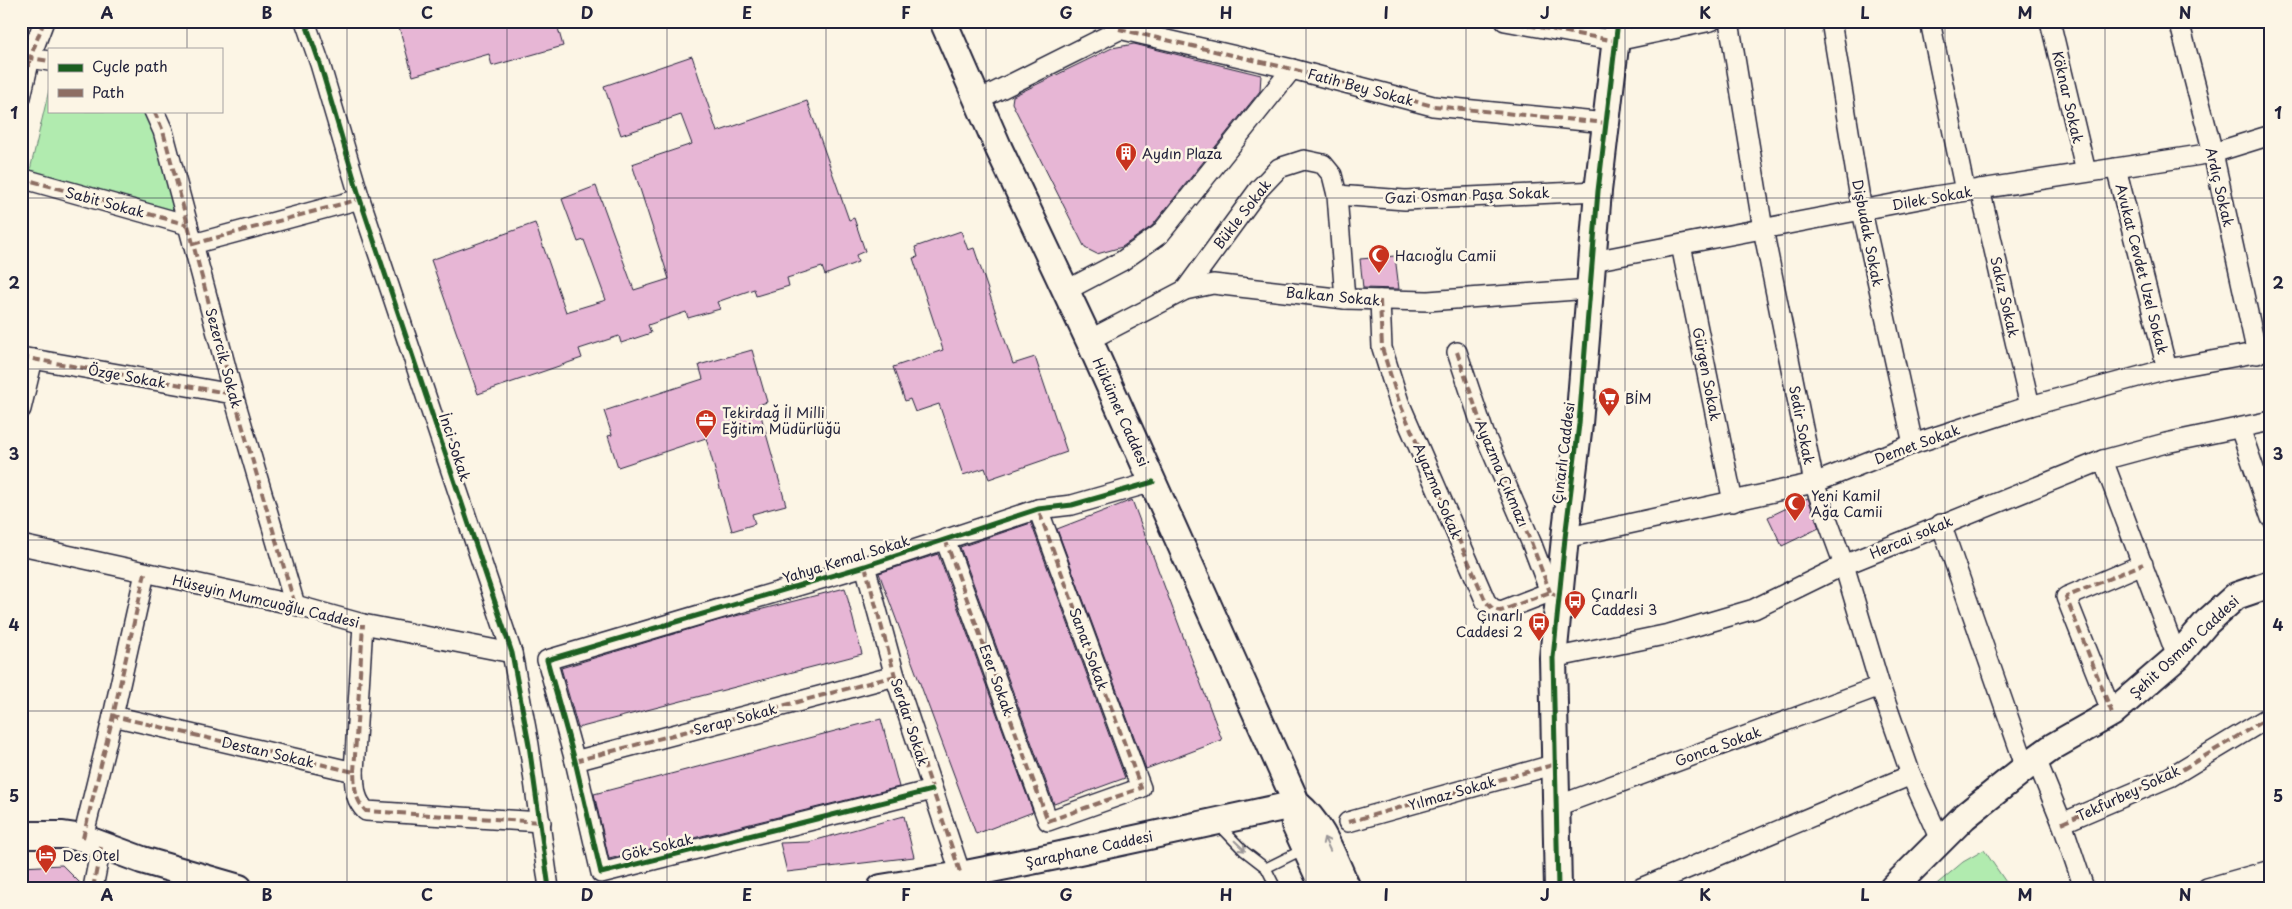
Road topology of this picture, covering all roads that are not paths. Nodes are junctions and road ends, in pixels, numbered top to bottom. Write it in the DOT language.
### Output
graph roads {
  1 [pos="44,21"];
  2 [pos="305,21"];
  3 [pos="943,21"];
  4 [pos="1136,21"];
  5 [pos="1505,21"];
  6 [pos="1711,21"];
  7 [pos="1729,21"];
  8 [pos="1832,21"];
  9 [pos="1930,21"];
  10 [pos="2050,21"];
  11 [pos="2179,21"];
  12 [pos="1119,29"];
  13 [pos="1617,31"];
  14 [pos="33,58"];
  15 [pos="1292,69"];
  16 [pos="21,97"];
  17 [pos="978,101"];
  18 [pos="154,112"];
  19 [pos="1606,123"];
  20 [pos="2271,135"];
  21 [pos="2213,154"];
  22 [pos="2116,168"];
  23 [pos="2086,172"];
  24 [pos="21,178"];
  25 [pos="1972,190"];
  26 [pos="1598,191"];
  27 [pos="1337,195"];
  28 [pos="360,199"];
  29 [pos="1862,211"];
  30 [pos="188,225"];
  31 [pos="1763,229"];
  32 [pos="193,244"];
  33 [pos="1681,245"];
  34 [pos="1593,261"];
  35 [pos="1590,289"];
  36 [pos="1185,290"];
  37 [pos="1065,291"];
  38 [pos="1345,299"];
  39 [pos="1380,300"];
  40 [pos="1089,340"];
  41 [pos="1457,352"];
  42 [pos="2264,352"];
  43 [pos="27,358"];
  44 [pos="2167,369"];
  45 [pos="233,394"];
  46 [pos="2030,406"];
  47 [pos="21,409"];
  48 [pos="2271,421"];
  49 [pos="2240,428"];
  50 [pos="1913,444"];
  51 [pos="2103,460"];
  52 [pos="1153,482"];
  53 [pos="1814,483"];
  54 [pos="1733,502"];
  55 [pos="1038,510"];
  56 [pos="2271,518"];
  57 [pos="1941,524"];
  58 [pos="1564,538"];
  59 [pos="945,539"];
  60 [pos="21,544"];
  61 [pos="2143,564"];
  62 [pos="1844,565"];
  63 [pos="865,566"];
  64 [pos="145,573"];
  65 [pos="2271,584"];
  66 [pos="1554,595"];
  67 [pos="295,605"];
  68 [pos="363,624"];
  69 [pos="512,653"];
  70 [pos="2177,656"];
  71 [pos="1553,658"];
  72 [pos="547,660"];
  73 [pos="895,676"];
  74 [pos="1880,686"];
  75 [pos="2112,713"];
  76 [pos="113,716"];
  77 [pos="2271,716"];
  78 [pos="575,761"];
  79 [pos="1556,764"];
  80 [pos="2031,764"];
  81 [pos="354,772"];
  82 [pos="1912,775"];
  83 [pos="932,790"];
  84 [pos="1297,804"];
  85 [pos="1557,806"];
  86 [pos="1048,820"];
  87 [pos="541,822"];
  88 [pos="1216,822"];
  89 [pos="1348,822"];
  90 [pos="2062,824"];
  91 [pos="21,835"];
  92 [pos="1941,842"];
  93 [pos="92,843"];
  94 [pos="1304,849"];
  95 [pos="1266,868"];
  96 [pos="2271,870"];
  97 [pos="961,875"];
  98 [pos="2231,885"];
  99 [pos="93,888"];
  100 [pos="239,888"];
  101 [pos="549,888"];
  102 [pos="881,888"];
  103 [pos="1276,888"];
  104 [pos="1324,888"];
  105 [pos="1347,888"];
  106 [pos="1558,888"];
  107 [pos="1641,888"];
  108 [pos="1893,888"];
  109 [pos="2084,888"];
  110 [pos="2207,888"];
  1 -- 14 [label="street"];
  2 -- 28 [label="street, İnci Sokak"];
  3 -- 17 [label="street, Hükümet Caddesi"];
  4 -- 12 [label="street"];
  5 -- 13 [label="street"];
  6 -- 13 [label="street"];
  7 -- 31 [label="street, Sedir Sokak"];
  8 -- 29 [label="street, Dişbudak Sokak"];
  9 -- 25 [label="street, Sakız Sokak"];
  10 -- 23 [label="street, Köknar Sokak"];
  11 -- 21 [label="street, Ardıç Sokak"];
  12 -- 15 [label="street, Fatih Bey Sokak"];
  12 -- 17 [label="street"];
  13 -- 19 [label="street, Çınarlı Caddesi"];
  14 -- 16 [label="street"];
  15 -- 19 [label="street, Fatih Bey Sokak"];
  15 -- 37 [label="street"];
  17 -- 37 [label="street, Hükümet Caddesi"];
  18 -- 30 [label="street, Sezercik Sokak"];
  19 -- 26 [label="street, Çınarlı Caddesi"];
  20 -- 21 [label="street, Dilek Sokak"];
  21 -- 22 [label="street, Dilek Sokak"];
  21 -- 42 [label="street, Ardıç Sokak"];
  22 -- 23 [label="street, Dilek Sokak"];
  22 -- 44 [label="street, Avukat Cevdet Uzel Sokak"];
  23 -- 25 [label="street, Dilek Sokak"];
  24 -- 30 [label="street, Sabit Sokak"];
  25 -- 29 [label="street, Dilek Sokak"];
  25 -- 46 [label="street, Sakız Sokak"];
  26 -- 27 [label="street, Gazi Osman Paşa Sokak"];
  26 -- 34 [label="street, Çınarlı Caddesi"];
  27 -- 36 [label="street, Bükle Sokak"];
  27 -- 38 [label="street, Bükle Sokak"];
  28 -- 32 [label="street"];
  28 -- 69 [label="street, İnci Sokak"];
  29 -- 31 [label="street, Dilek Sokak"];
  29 -- 50 [label="street, Dişbudak Sokak"];
  30 -- 32 [label="street, Sezercik Sokak"];
  31 -- 33 [label="street, Dilek Sokak"];
  31 -- 53 [label="street, Sedir Sokak"];
  32 -- 45 [label="street, Sezercik Sokak"];
  33 -- 34 [label="street, Dilek Sokak"];
  33 -- 54 [label="street, Gürgen Sokak"];
  34 -- 35 [label="street, Çınarlı Caddesi"];
  35 -- 39 [label="street, Balkan Sokak"];
  35 -- 58 [label="street, Çınarlı Caddesi"];
  36 -- 38 [label="street, Balkan Sokak"];
  36 -- 40 [label="street, Balkan Sokak"];
  37 -- 40 [label="street, Hükümet Caddesi"];
  38 -- 39 [label="street, Balkan Sokak"];
  39 -- 66 [label="street, Ayazma Sokak"];
  40 -- 52 [label="street, Hükümet Caddesi"];
  41 -- 66 [label="street, Ayazma Çıkmazı"];
  42 -- 44 [label="street, Demet Sokak"];
  43 -- 45 [label="street, Özge Sokak"];
  43 -- 47 [label="street"];
  44 -- 46 [label="street, Demet Sokak"];
  45 -- 67 [label="street, Sezercik Sokak"];
  46 -- 50 [label="street, Demet Sokak"];
  48 -- 49 [label="street, Hercai sokak"];
  49 -- 51 [label="street, Hercai sokak"];
  49 -- 56 [label="street"];
  50 -- 53 [label="street, Demet Sokak"];
  51 -- 57 [label="street, Hercai sokak"];
  51 -- 61 [label="street"];
  52 -- 55 [label="street, Yahya Kemal Sokak"];
  52 -- 84 [label="street, Hükümet Caddesi"];
  53 -- 54 [label="street, Demet Sokak"];
  53 -- 62 [label="street, Sedir Sokak"];
  54 -- 58 [label="street, Demet Sokak"];
  55 -- 59 [label="street, Yahya Kemal Sokak"];
  55 -- 86 [label="street, Sanat Sokak"];
  57 -- 62 [label="street, Hercai sokak"];
  57 -- 80 [label="street"];
  58 -- 66 [label="street, Çınarlı Caddesi"];
  59 -- 63 [label="street, Yahya Kemal Sokak"];
  59 -- 86 [label="street, Eser Sokak"];
  60 -- 64 [label="street, Hüseyin Mumcuoğlu Caddesi"];
  61 -- 70 [label="street"];
  61 -- 75 [label="street"];
  62 -- 71 [label="street, Hercai sokak"];
  62 -- 74 [label="street, Sedir Sokak"];
  63 -- 72 [label="street, Yahya Kemal Sokak"];
  63 -- 73 [label="street, Serdar Sokak"];
  64 -- 67 [label="street, Hüseyin Mumcuoğlu Caddesi"];
  64 -- 76 [label="street"];
  65 -- 70 [label="street, Şehit Osman Caddesi"];
  66 -- 71 [label="street, Çınarlı Caddesi"];
  67 -- 68 [label="street, Hüseyin Mumcuoğlu Caddesi"];
  68 -- 69 [label="street, Hüseyin Mumcuoğlu Caddesi"];
  68 -- 81 [label="street"];
  69 -- 87 [label="street, İnci Sokak"];
  70 -- 75 [label="street, Şehit Osman Caddesi"];
  71 -- 79 [label="street, Çınarlı Caddesi"];
  72 -- 78 [label="street, Gök Sokak"];
  73 -- 78 [label="street, Serap Sokak"];
  73 -- 83 [label="street, Serdar Sokak"];
  74 -- 82 [label="street, Sedir Sokak"];
  74 -- 85 [label="street, Gonca Sokak"];
  75 -- 80 [label="street, Şehit Osman Caddesi"];
  76 -- 81 [label="street, Destan Sokak"];
  76 -- 93 [label="street"];
  77 -- 90 [label="street, Tekfurbey Sokak"];
  78 -- 83 [label="street, Gök Sokak"];
  79 -- 85 [label="street, Çınarlı Caddesi"];
  79 -- 89 [label="street, Yılmaz Sokak"];
  80 -- 90 [label="street"];
  80 -- 92 [label="street, Şehit Osman Caddesi"];
  81 -- 87 [label="street"];
  82 -- 92 [label="street, Sedir Sokak"];
  82 -- 107 [label="street"];
  83 -- 97 [label="street, Serdar Sokak"];
  84 -- 88 [label="street, Şaraphane Caddesi"];
  84 -- 94 [label="street, Hükümet Caddesi"];
  105 -- 84 [label="street, Hükümet Caddesi, one-way"];
  85 -- 106 [label="street, Çınarlı Caddesi"];
  87 -- 101 [label="street, İnci Sokak"];
  88 -- 95 [label="lane, one-way"];
  88 -- 97 [label="street, Şaraphane Caddesi"];
  90 -- 109 [label="street"];
  91 -- 93 [label="street"];
  92 -- 108 [label="street, Şehit Osman Caddesi"];
  93 -- 99 [label="street"];
  93 -- 100 [label="street"];
  94 -- 95 [label="lane"];
  94 -- 104 [label="street, Hükümet Caddesi"];
  95 -- 103 [label="lane"];
  96 -- 98 [label="street"];
  97 -- 102 [label="street, Şaraphane Caddesi"];
  98 -- 110 [label="street"];
}
